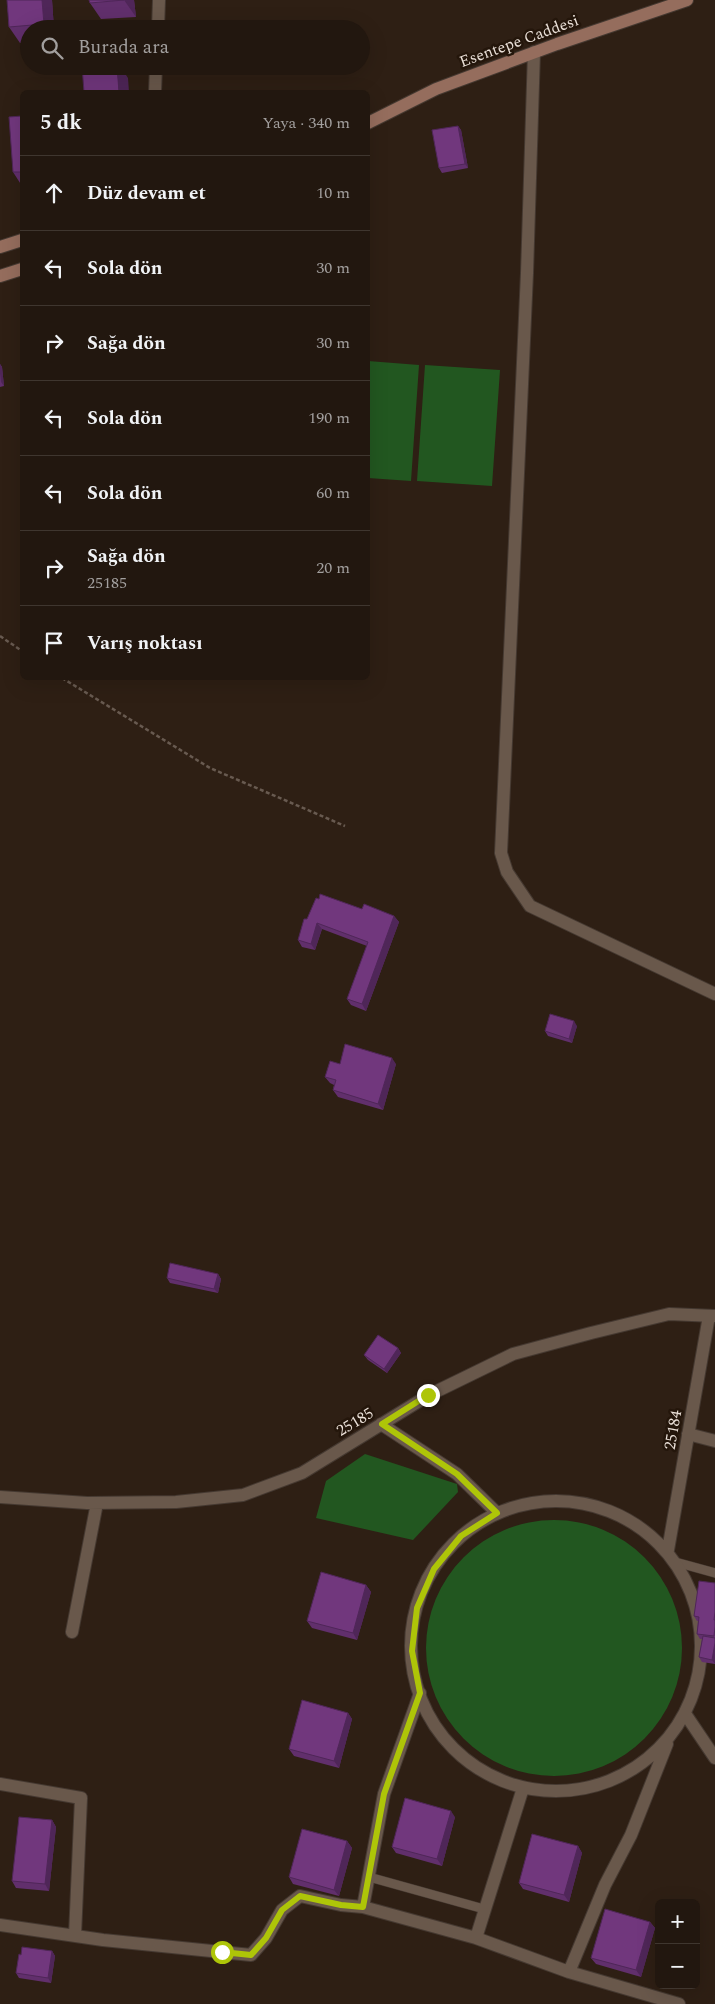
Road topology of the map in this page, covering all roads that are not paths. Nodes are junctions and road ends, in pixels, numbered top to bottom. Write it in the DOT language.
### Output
graph roads {
  1 [pos="159,0"];
  2 [pos="686,0"];
  3 [pos="158,20"];
  4 [pos="534,52"];
  5 [pos="156,75"];
  6 [pos="155,90"];
  7 [pos="370,122"];
  8 [pos="20,241"];
  9 [pos="0,247"];
  10 [pos="20,270"];
  11 [pos="0,276"];
  12 [pos="715,994"];
  13 [pos="712,1316"];
  14 [pos="382,1424"];
  15 [pos="688,1434"];
  16 [pos="715,1441"];
  17 [pos="0,1497"];
  18 [pos="96,1503"];
  19 [pos="497,1513"];
  20 [pos="668,1550"];
  21 [pos="679,1564"];
  22 [pos="715,1573"];
  23 [pos="72,1632"];
  24 [pos="420,1693"];
  25 [pos="686,1715"];
  26 [pos="668,1742"];
  27 [pos="715,1758"];
  28 [pos="0,1784"];
  29 [pos="522,1788"];
  30 [pos="369,1877"];
  31 [pos="363,1907"];
  32 [pos="484,1909"];
  33 [pos="0,1925"];
  34 [pos="74,1935"];
  35 [pos="476,1938"];
  36 [pos="569,1972"];
  37 [pos="679,2004"];
  1 -- 3 [label="street"];
  2 -- 4 [label="street, Esentepe Caddesi"];
  4 -- 7 [label="street, Esentepe Caddesi"];
  4 -- 12 [label="street"];
  5 -- 6 [label="street"];
  8 -- 9 [label="street"];
  10 -- 11 [label="street"];
  13 -- 14 [label="street, 25185"];
  13 -- 15 [label="street, 25184"];
  14 -- 18 [label="street, 25185"];
  14 -- 19 [label="street"];
  15 -- 16 [label="street"];
  15 -- 20 [label="street, 25184"];
  17 -- 18 [label="street, 25185"];
  18 -- 23 [label="street"];
  19 -- 20 [label="street"];
  19 -- 24 [label="street"];
  20 -- 21 [label="street"];
  21 -- 22 [label="lane"];
  21 -- 25 [label="street"];
  24 -- 29 [label="street"];
  24 -- 30 [label="street"];
  25 -- 26 [label="street"];
  25 -- 27 [label="street"];
  26 -- 29 [label="street"];
  26 -- 36 [label="street"];
  28 -- 34 [label="street"];
  29 -- 32 [label="street"];
  30 -- 31 [label="street"];
  30 -- 32 [label="lane"];
  31 -- 34 [label="street"];
  31 -- 35 [label="street"];
  32 -- 35 [label="street"];
  33 -- 34 [label="street"];
  35 -- 36 [label="street"];
  36 -- 37 [label="street"];
}
